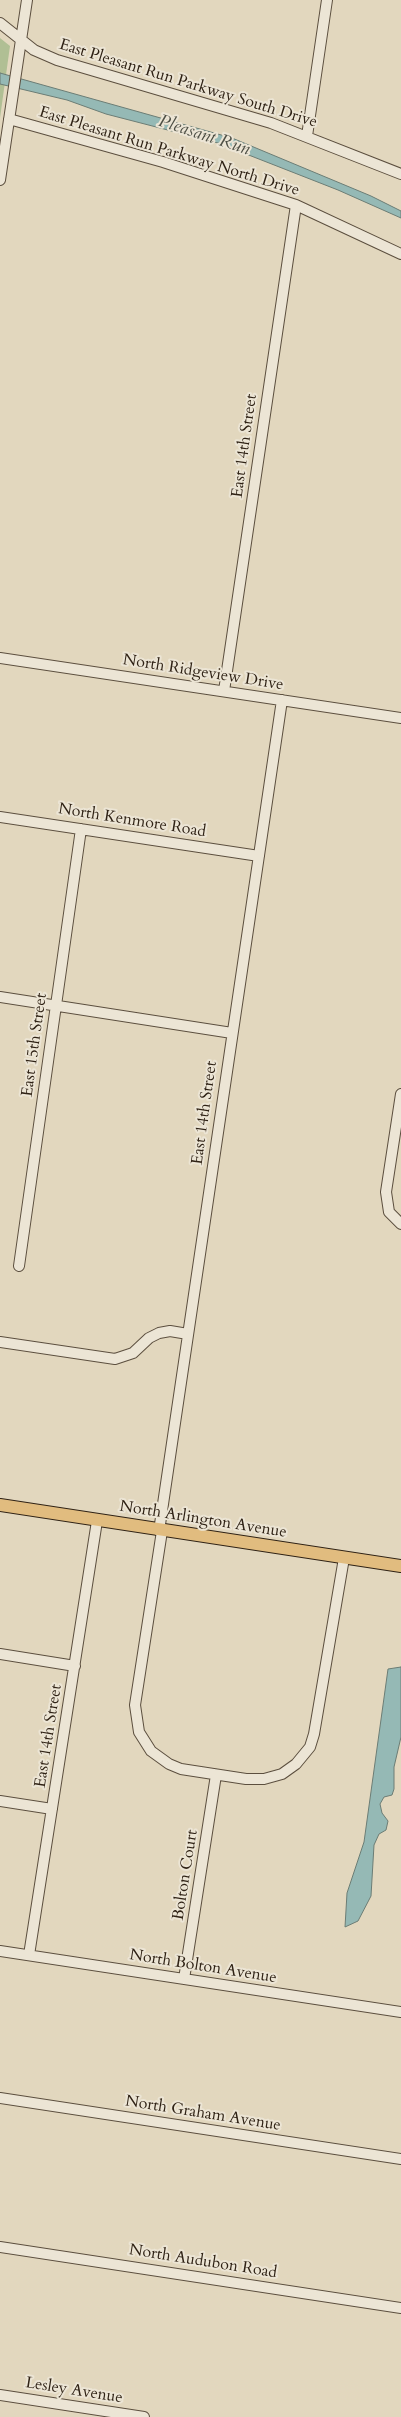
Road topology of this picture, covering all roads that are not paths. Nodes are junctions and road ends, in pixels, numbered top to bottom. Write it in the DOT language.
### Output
graph roads {
  1 [pos="27,0"];
  2 [pos="327,0"];
  3 [pos="0,24"];
  4 [pos="22,42"];
  5 [pos="9,119"];
  6 [pos="307,136"];
  7 [pos="401,174"];
  8 [pos="0,180"];
  9 [pos="296,204"];
  10 [pos="401,254"];
  11 [pos="0,658"];
  12 [pos="224,691"];
  13 [pos="282,700"];
  14 [pos="401,718"];
  15 [pos="0,817"];
  16 [pos="81,829"];
  17 [pos="259,856"];
  18 [pos="0,997"];
  19 [pos="56,1006"];
  20 [pos="232,1033"];
  21 [pos="401,1094"];
  22 [pos="401,1224"];
  23 [pos="19,1266"];
  24 [pos="188,1334"];
  25 [pos="0,1342"];
  26 [pos="0,1506"];
  27 [pos="97,1521"];
  28 [pos="161,1531"];
  29 [pos="344,1558"];
  30 [pos="401,1566"];
  31 [pos="0,1654"];
  32 [pos="75,1666"];
  33 [pos="216,1774"];
  34 [pos="0,1801"];
  35 [pos="52,1809"];
  36 [pos="0,1951"];
  37 [pos="29,1955"];
  38 [pos="184,1979"];
  39 [pos="401,2012"];
  40 [pos="0,2098"];
  41 [pos="401,2159"];
  42 [pos="0,2247"];
  43 [pos="401,2308"];
  44 [pos="0,2395"];
  45 [pos="144,2417"];
  1 -- 4 [label="street"];
  2 -- 6 [label="street"];
  3 -- 4 [label="street, East Pleasant Run Parkway South Drive"];
  4 -- 5 [label="street"];
  4 -- 6 [label="street, East Pleasant Run Parkway South Drive"];
  5 -- 8 [label="street"];
  5 -- 9 [label="street, East Pleasant Run Parkway North Drive"];
  6 -- 7 [label="street, East Pleasant Run Parkway South Drive"];
  9 -- 10 [label="street, East Pleasant Run Parkway North Drive"];
  9 -- 12 [label="street, East 14th Street"];
  11 -- 12 [label="street, North Ridgeview Drive"];
  12 -- 13 [label="street, North Ridgeview Drive"];
  13 -- 14 [label="street, North Ridgeview Drive"];
  13 -- 17 [label="street, East 14th Street"];
  15 -- 16 [label="street, North Kenmore Road"];
  16 -- 17 [label="street, North Kenmore Road"];
  16 -- 19 [label="street, East 15th Street"];
  17 -- 20 [label="street, East 14th Street"];
  18 -- 19 [label="street"];
  19 -- 20 [label="street"];
  19 -- 23 [label="street, East 15th Street"];
  20 -- 24 [label="street, East 14th Street"];
  21 -- 22 [label="street"];
  24 -- 25 [label="street"];
  24 -- 28 [label="street, East 14th Street"];
  26 -- 27 [label="main road, North Arlington Avenue"];
  27 -- 28 [label="main road, North Arlington Avenue"];
  27 -- 32 [label="street, East 14th Street"];
  28 -- 29 [label="main road, North Arlington Avenue"];
  28 -- 33 [label="street, East 14th Street"];
  29 -- 30 [label="main road, North Arlington Avenue"];
  29 -- 33 [label="street, East 14th Street"];
  31 -- 32 [label="street"];
  32 -- 35 [label="street, East 14th Street"];
  33 -- 38 [label="street, Bolton Court"];
  34 -- 35 [label="street"];
  35 -- 37 [label="street, East 14th Street"];
  36 -- 37 [label="street, North Bolton Avenue"];
  37 -- 38 [label="street, North Bolton Avenue"];
  38 -- 39 [label="street, North Bolton Avenue"];
  40 -- 41 [label="street, North Graham Avenue"];
  42 -- 43 [label="street, North Audubon Road"];
  44 -- 45 [label="street, Lesley Avenue"];
}
